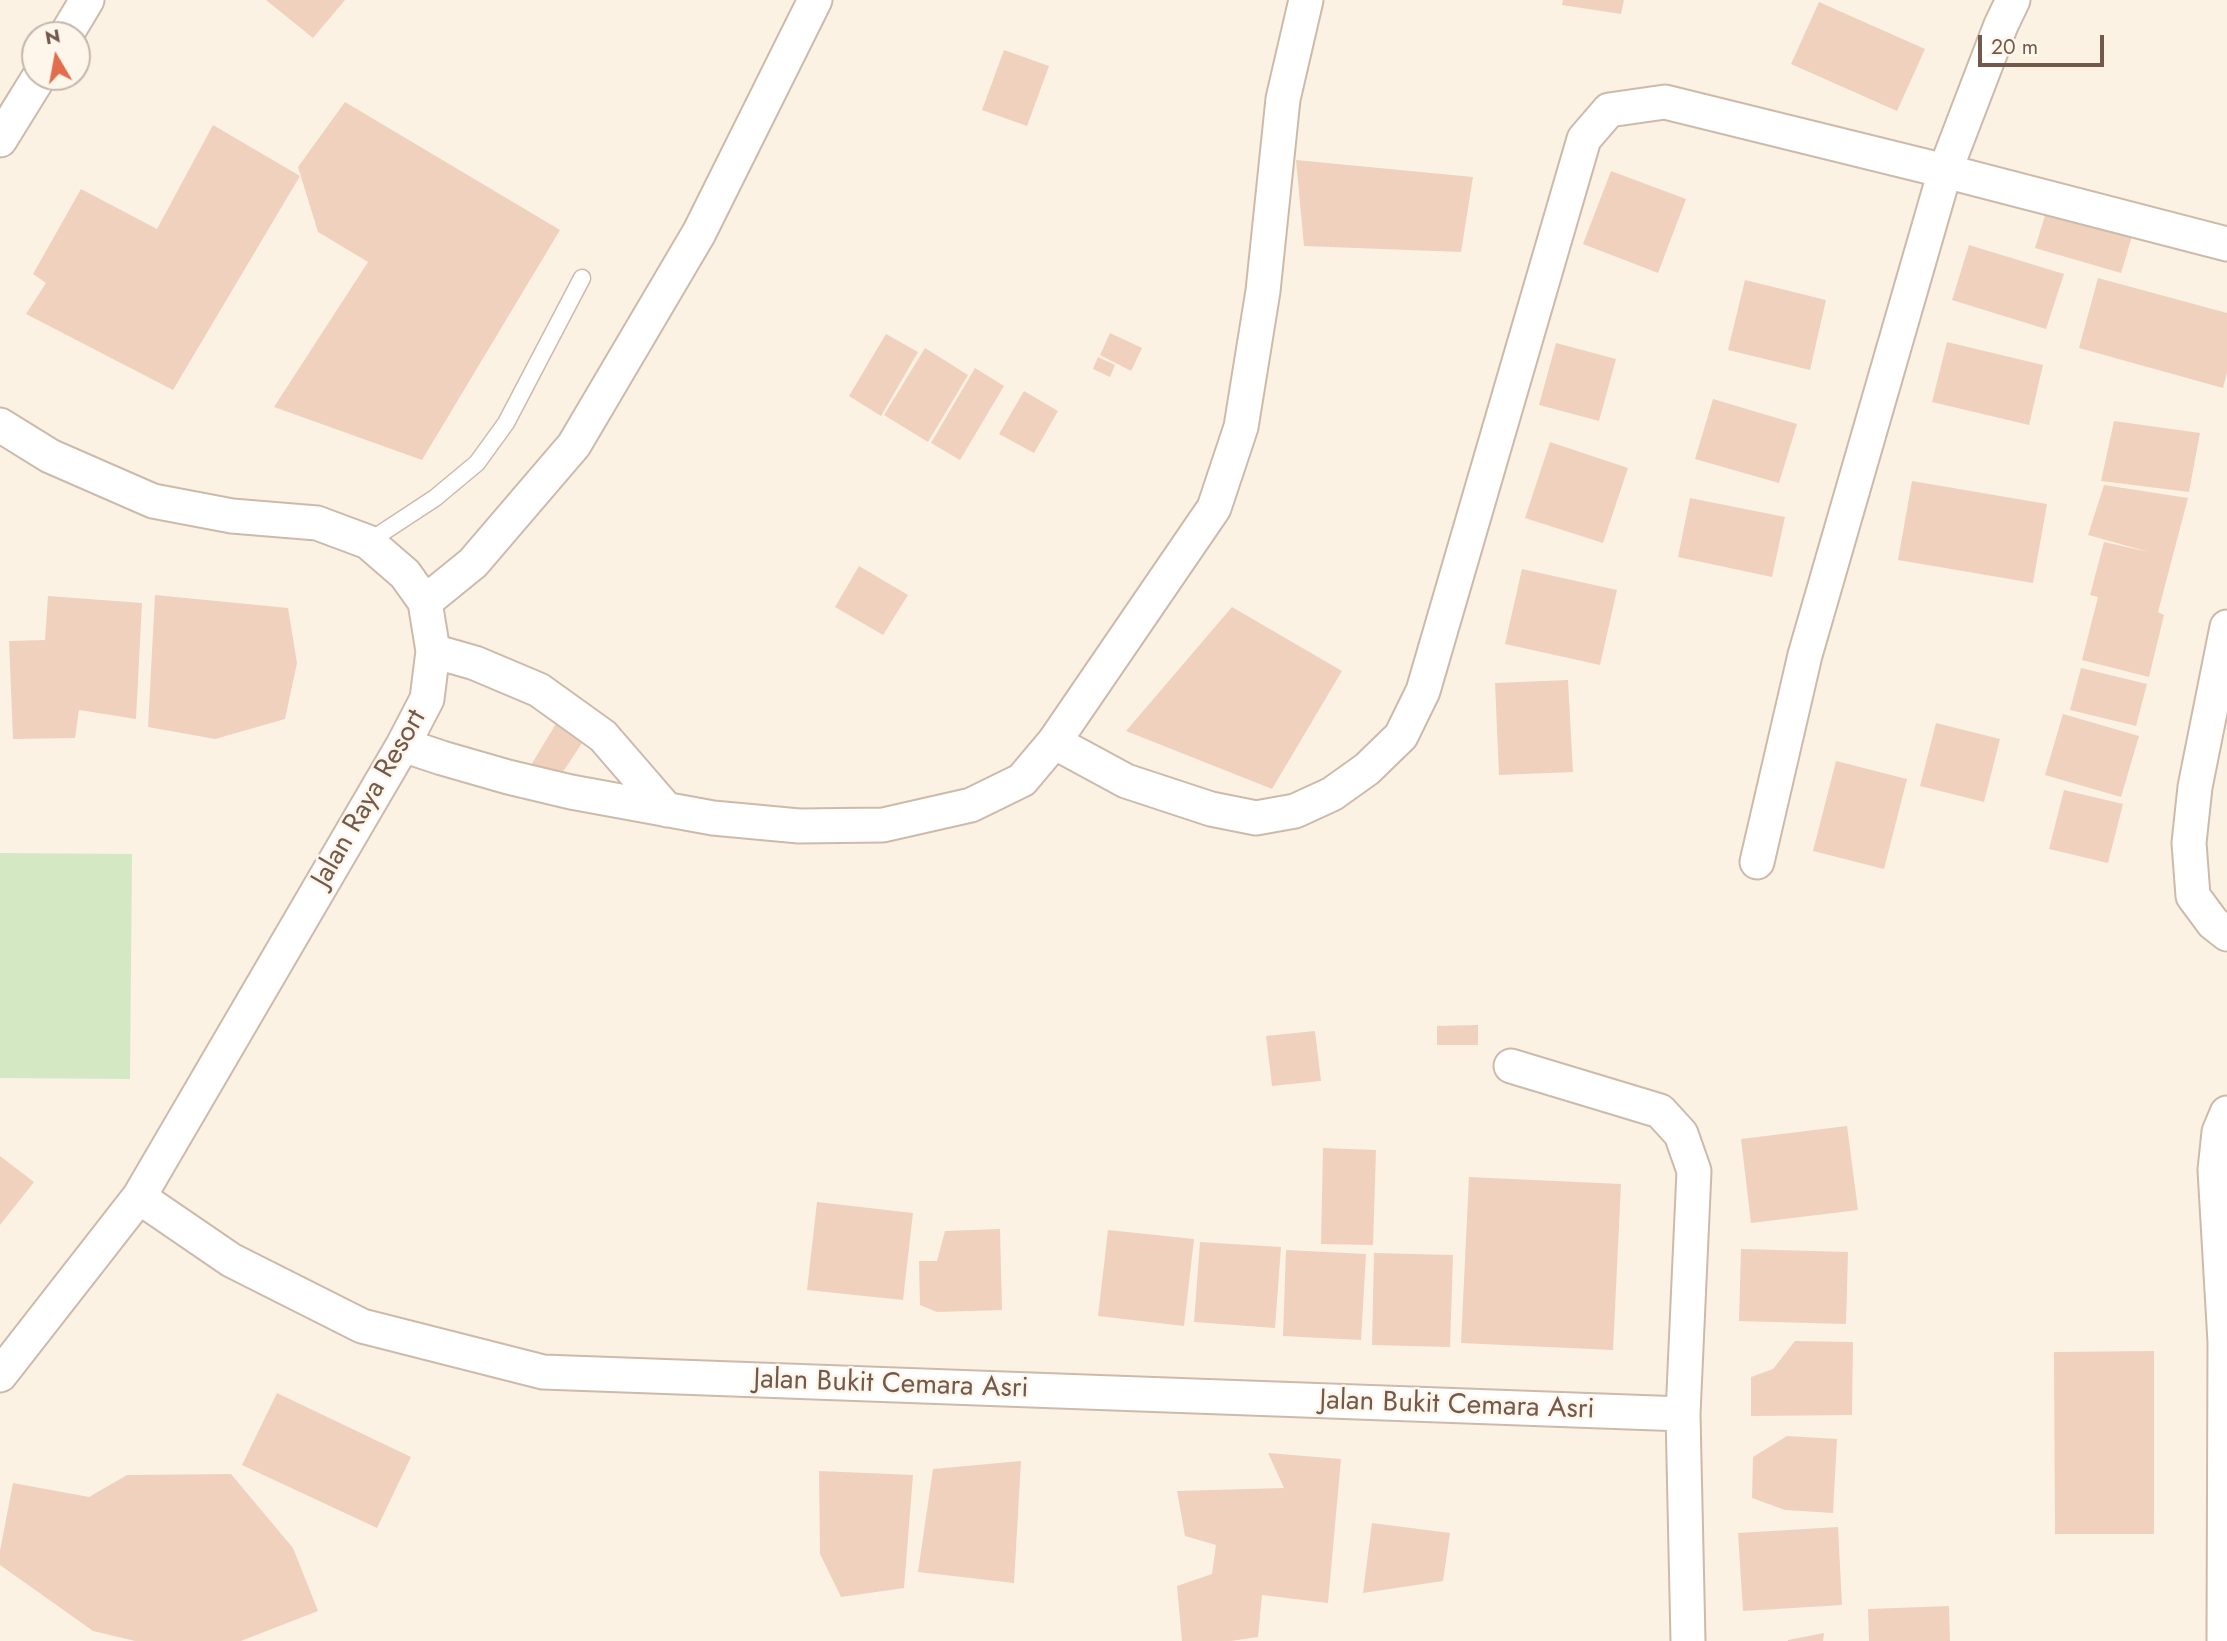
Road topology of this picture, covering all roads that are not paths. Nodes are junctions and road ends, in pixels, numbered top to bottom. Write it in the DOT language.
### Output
graph roads {
  1 [pos="87,0"];
  2 [pos="815,0"];
  3 [pos="1306,0"];
  4 [pos="2013,0"];
  5 [pos="74,21"];
  6 [pos="30,91"];
  7 [pos="0,140"];
  8 [pos="1945,171"];
  9 [pos="2227,244"];
  10 [pos="582,278"];
  11 [pos="0,425"];
  12 [pos="368,542"];
  13 [pos="425,602"];
  14 [pos="2227,627"];
  15 [pos="433,651"];
  16 [pos="1054,742"];
  17 [pos="403,745"];
  18 [pos="667,810"];
  19 [pos="1757,862"];
  20 [pos="2227,934"];
  21 [pos="1511,1066"];
  22 [pos="2227,1113"];
  23 [pos="139,1197"];
  24 [pos="0,1376"];
  25 [pos="1683,1414"];
  26 [pos="1688,1641"];
  27 [pos="2224,1641"];
  1 -- 5 [label="street"];
  2 -- 13 [label="street"];
  3 -- 16 [label="street"];
  4 -- 8 [label="street"];
  6 -- 7 [label="street"];
  8 -- 9 [label="street"];
  8 -- 16 [label="street"];
  8 -- 19 [label="street"];
  10 -- 12 [label="lane"];
  11 -- 12 [label="street, Jalan Raya Resort"];
  12 -- 13 [label="street, Jalan Raya Resort"];
  13 -- 15 [label="street, Jalan Raya Resort"];
  14 -- 20 [label="street"];
  15 -- 17 [label="street, Jalan Raya Resort"];
  15 -- 18 [label="street"];
  16 -- 18 [label="street"];
  17 -- 18 [label="street"];
  17 -- 23 [label="street, Jalan Raya Resort"];
  21 -- 25 [label="street"];
  22 -- 27 [label="street"];
  23 -- 24 [label="street, Jalan Raya Resort"];
  23 -- 25 [label="street, Jalan Bukit Cemara Asri"];
  25 -- 26 [label="street"];
}
